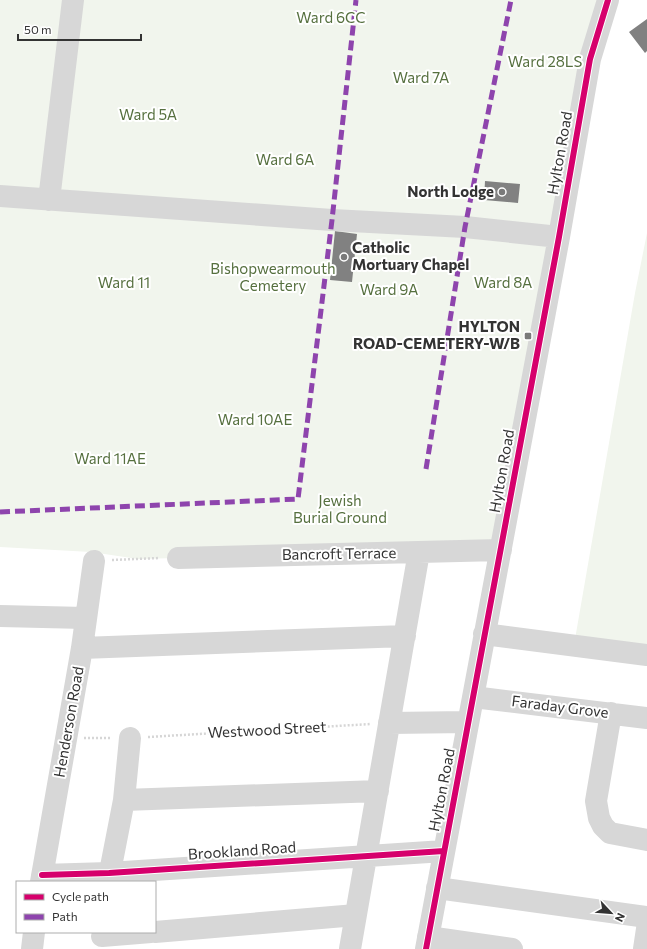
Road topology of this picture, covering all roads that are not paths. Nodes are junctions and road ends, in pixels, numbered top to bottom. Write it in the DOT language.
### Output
graph roads {
  1 [pos="73,0"];
  2 [pos="608,0"];
  3 [pos="0,196"];
  4 [pos="49,200"];
  5 [pos="559,237"];
  6 [pos="501,550"];
  7 [pos="419,552"];
  8 [pos="178,558"];
  9 [pos="94,561"];
  10 [pos="0,616"];
  11 [pos="86,618"];
  12 [pos="484,634"];
  13 [pos="405,636"];
  14 [pos="82,648"];
  15 [pos="647,655"];
  16 [pos="473,697"];
  17 [pos="611,713"];
  18 [pos="647,718"];
  19 [pos="468,722"];
  20 [pos="389,723"];
  21 [pos="130,738"];
  22 [pos="378,791"];
  23 [pos="124,800"];
  24 [pos="647,840"];
  25 [pos="444,851"];
  26 [pos="366,855"];
  27 [pos="109,878"];
  28 [pos="42,879"];
  29 [pos="438,888"];
  30 [pos="356,915"];
  31 [pos="647,917"];
  32 [pos="647,929"];
  33 [pos="156,932"];
  34 [pos="34,933"];
  35 [pos="145,933"];
  36 [pos="101,939"];
  37 [pos="427,943"];
  38 [pos="32,949"];
  39 [pos="350,949"];
  40 [pos="512,949"];
  41 [pos="644,949"];
  1 -- 4 [label="street"];
  2 -- 5 [label="street, Hylton Road"];
  3 -- 4 [label="street"];
  4 -- 5 [label="street"];
  5 -- 6 [label="street, Hylton Road"];
  6 -- 7 [label="street, Bancroft Terrace"];
  6 -- 12 [label="street, Hylton Road"];
  7 -- 8 [label="street, Bancroft Terrace"];
  7 -- 13 [label="street"];
  9 -- 11 [label="street, Henderson Road"];
  10 -- 11 [label="street"];
  11 -- 14 [label="street, Henderson Road"];
  12 -- 15 [label="street"];
  12 -- 16 [label="street, Hylton Road"];
  13 -- 14 [label="street"];
  13 -- 20 [label="street"];
  14 -- 28 [label="street, Henderson Road"];
  16 -- 17 [label="street, Faraday Grove"];
  16 -- 19 [label="street, Hylton Road"];
  17 -- 18 [label="street, Faraday Grove"];
  17 -- 24 [label="street"];
  19 -- 20 [label="street"];
  19 -- 25 [label="street, Hylton Road"];
  20 -- 22 [label="street"];
  21 -- 23 [label="street"];
  22 -- 23 [label="street"];
  22 -- 26 [label="street"];
  23 -- 27 [label="street"];
  25 -- 26 [label="street, Brookland Road"];
  25 -- 29 [label="street, Hylton Road"];
  26 -- 27 [label="street, Brookland Road"];
  26 -- 30 [label="street"];
  27 -- 28 [label="street, Brookland Road"];
  29 -- 31 [label="street"];
  29 -- 37 [label="street, Hylton Road"];
  30 -- 33 [label="street"];
  30 -- 39 [label="street"];
  32 -- 41 [label="street"];
  34 -- 38 [label="street"];
  35 -- 36 [label="street"];
  37 -- 40 [label="street"];
}
